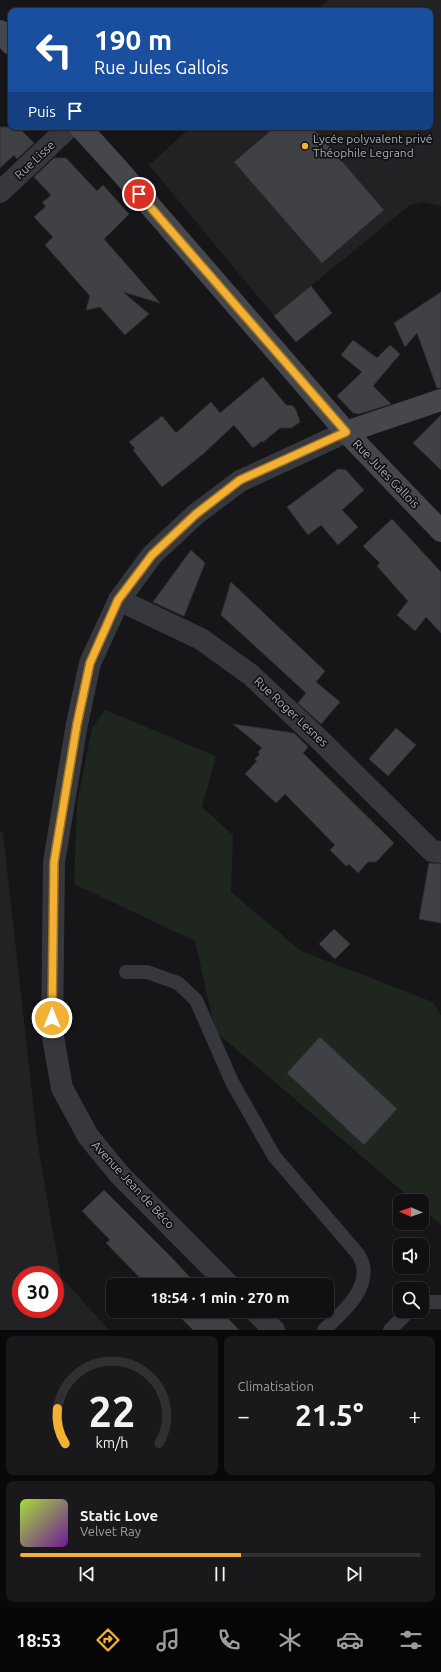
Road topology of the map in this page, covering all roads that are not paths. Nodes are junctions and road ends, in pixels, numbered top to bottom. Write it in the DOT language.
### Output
graph roads {
  1 [pos="0,31"];
  2 [pos="8,40"];
  3 [pos="66,130"];
  4 [pos="83,130"];
  5 [pos="0,192"];
  6 [pos="441,400"];
  7 [pos="346,432"];
  8 [pos="441,531"];
  9 [pos="118,600"];
  10 [pos="441,852"];
  11 [pos="126,972"];
  12 [pos="222,1278"];
  13 [pos="429,1302"];
  14 [pos="441,1302"];
  15 [pos="262,1318"];
  16 [pos="402,1318"];
  17 [pos="274,1330"];
  18 [pos="324,1330"];
  19 [pos="390,1330"];
  1 -- 2 [label="street"];
  3 -- 5 [label="street, Rue Lisse"];
  4 -- 7 [label="street, Rue Jules Gallois"];
  6 -- 7 [label="street"];
  7 -- 8 [label="street, Rue Jules Gallois"];
  7 -- 9 [label="street, Avenue Jean de Béco"];
  9 -- 10 [label="street, Rue Roger Lesnes"];
  9 -- 12 [label="street, Avenue Jean de Béco"];
  11 -- 18 [label="lane"];
  13 -- 14 [label="lane"];
  15 -- 17 [label="street"];
  16 -- 19 [label="lane"];
}
